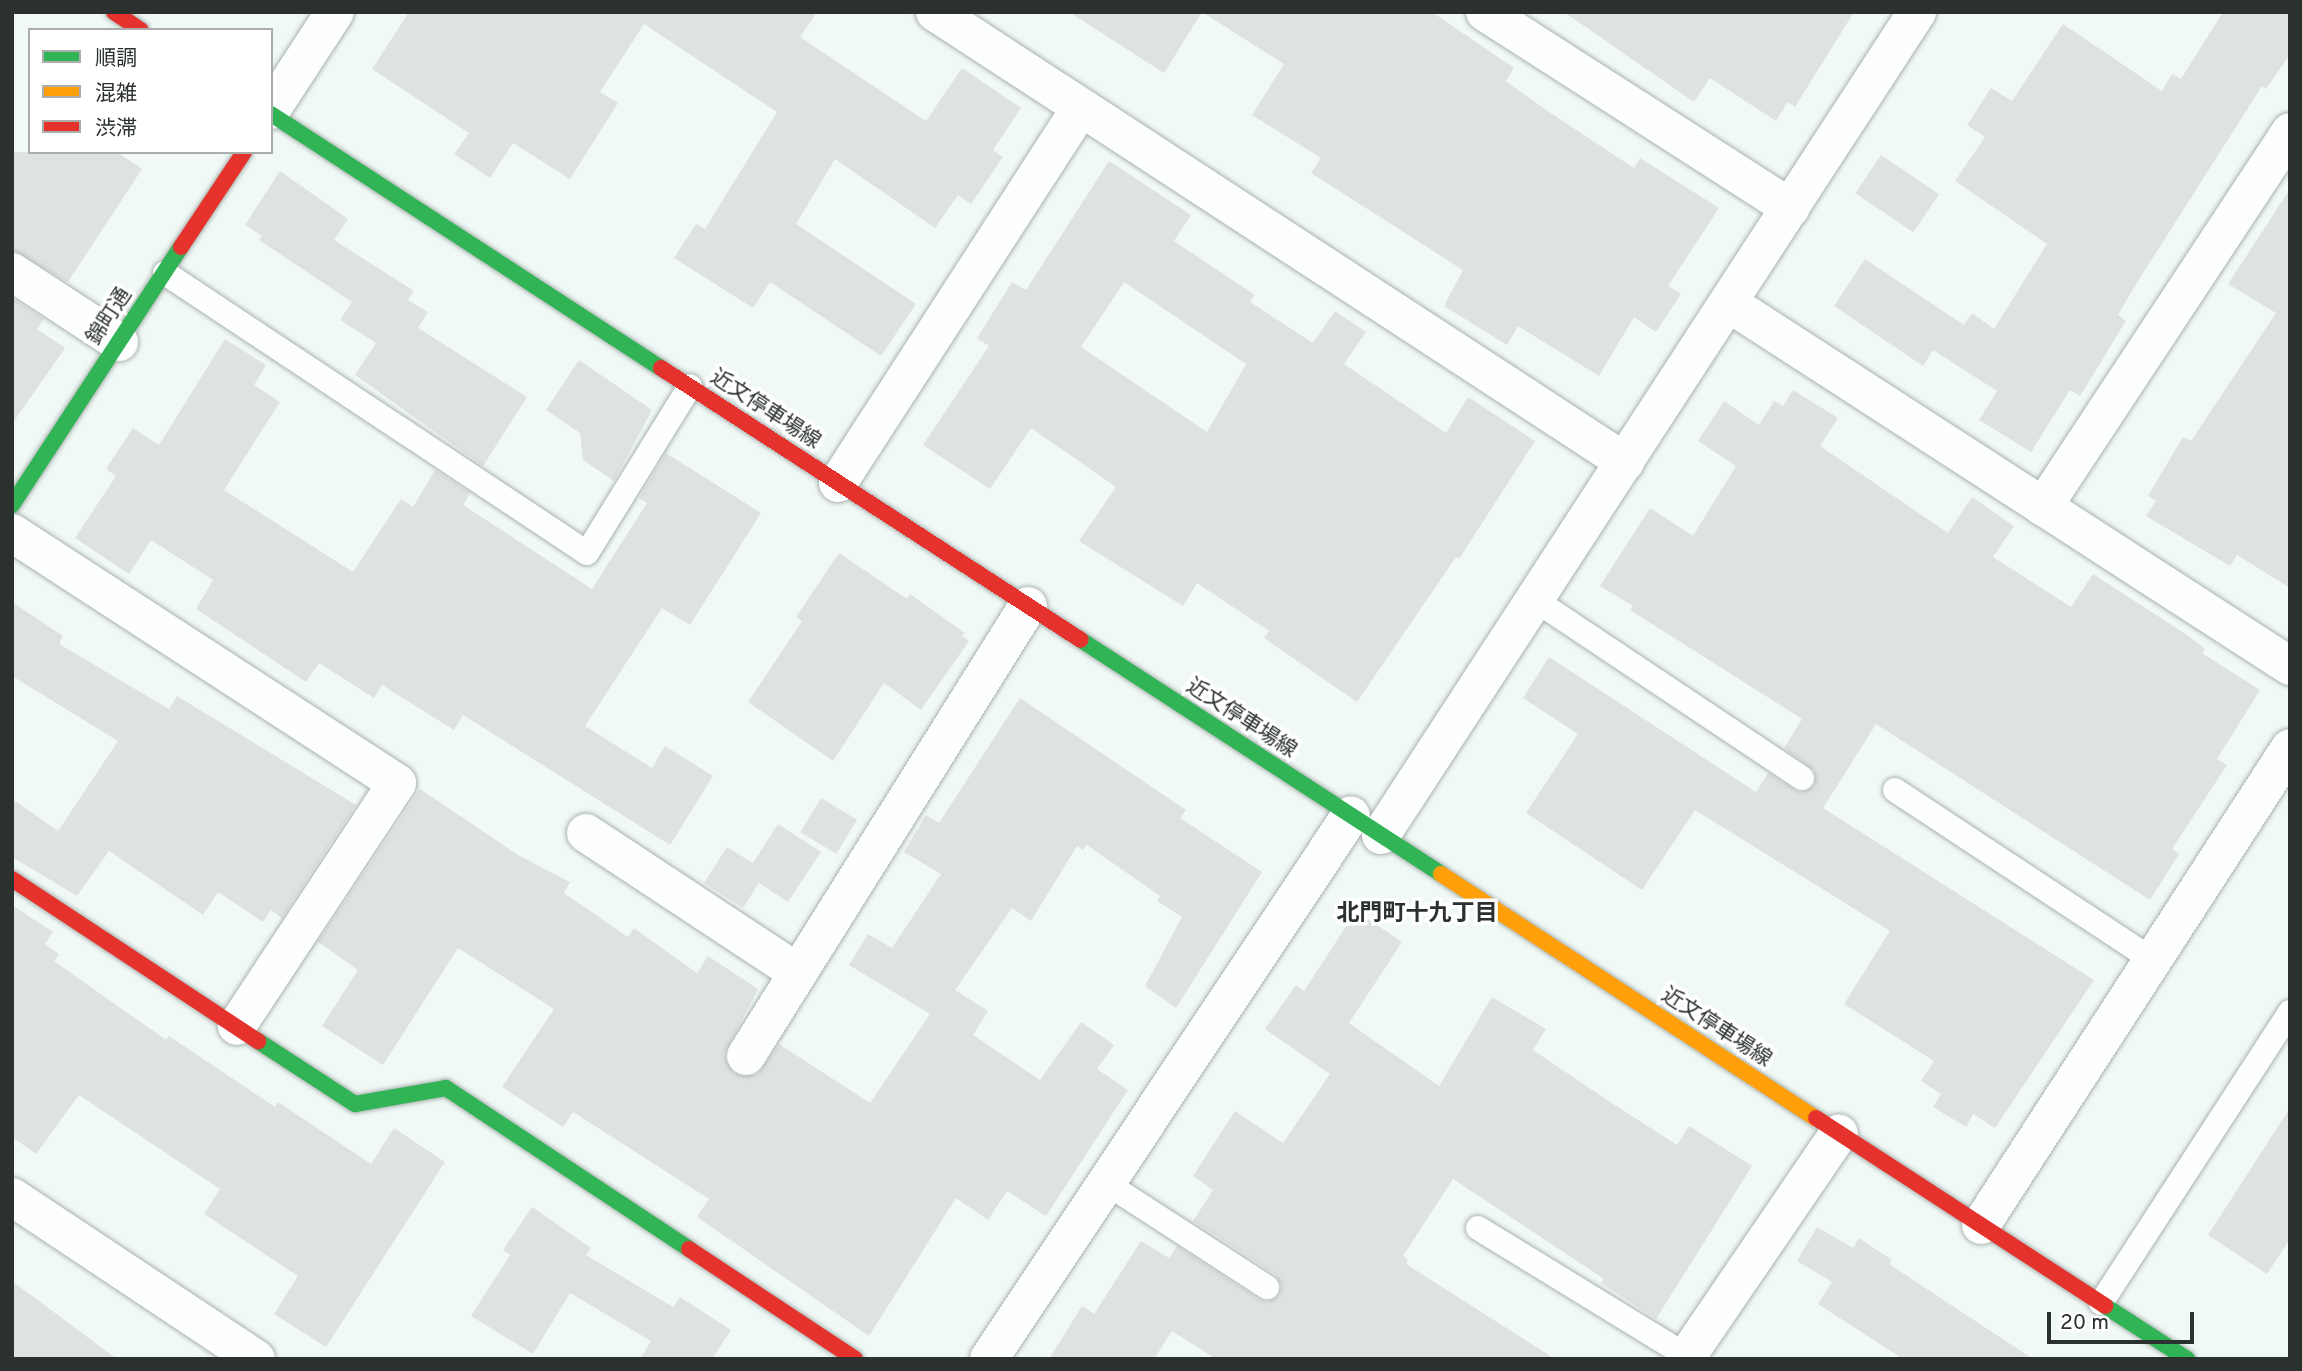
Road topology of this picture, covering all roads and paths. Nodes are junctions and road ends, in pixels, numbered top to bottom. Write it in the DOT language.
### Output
graph roads {
  1 [pos="114,12"];
  2 [pos="335,12"];
  3 [pos="935,12"];
  4 [pos="1485,12"];
  5 [pos="1917,12"];
  6 [pos="138,28"];
  7 [pos="1081,108"];
  8 [pos="273,109"];
  9 [pos="273,113"];
  10 [pos="2290,132"];
  11 [pos="243,154"];
  12 [pos="1790,208"];
  13 [pos="12,272"];
  14 [pos="164,273"];
  15 [pos="1730,304"];
  16 [pos="119,342"];
  17 [pos="690,386"];
  18 [pos="1625,462"];
  19 [pos="838,482"];
  20 [pos="12,505"];
  21 [pos="2043,507"];
  22 [pos="12,533"];
  23 [pos="1535,600"];
  24 [pos="1028,606"];
  25 [pos="2290,666"];
  26 [pos="2290,748"];
  27 [pos="1802,778"];
  28 [pos="1895,790"];
  29 [pos="1366,825"];
  30 [pos="586,832"];
  31 [pos="12,879"];
  32 [pos="2152,960"];
  33 [pos="798,973"];
  34 [pos="2290,1012"];
  35 [pos="237,1026"];
  36 [pos="746,1056"];
  37 [pos="1839,1133"];
  38 [pos="1106,1183"];
  39 [pos="12,1196"];
  40 [pos="1981,1225"];
  41 [pos="1478,1227"];
  42 [pos="1267,1287"];
  43 [pos="2101,1303"];
  44 [pos="1686,1357"];
  45 [pos="256,1359"];
  46 [pos="855,1359"];
  47 [pos="989,1359"];
  48 [pos="2188,1359"];
  1 -- 6 [label="main road"];
  2 -- 8 [label="street"];
  3 -- 7 [label="street"];
  4 -- 12 [label="street"];
  5 -- 12 [label="street"];
  7 -- 18 [label="street"];
  7 -- 19 [label="street"];
  9 -- 17 [label="main road, 近文停車場線"];
  10 -- 21 [label="street"];
  11 -- 14 [label="main road, 錦町通"];
  12 -- 15 [label="street"];
  13 -- 16 [label="street"];
  14 -- 16 [label="main road, 錦町通"];
  14 -- 17 [label="lane"];
  15 -- 18 [label="street"];
  15 -- 21 [label="street"];
  16 -- 20 [label="main road, 錦町通"];
  17 -- 19 [label="main road, 近文停車場線"];
  18 -- 23 [label="street"];
  19 -- 24 [label="main road, 近文停車場線"];
  21 -- 25 [label="street"];
  22 -- 35 [label="street"];
  23 -- 27 [label="lane"];
  23 -- 29 [label="street"];
  24 -- 29 [label="main road, 近文停車場線"];
  24 -- 33 [label="street"];
  26 -- 32 [label="street"];
  28 -- 32 [label="lane"];
  29 -- 37 [label="main road, 近文停車場線"];
  29 -- 38 [label="street"];
  30 -- 33 [label="street"];
  31 -- 35 [label="main road"];
  32 -- 40 [label="street"];
  33 -- 36 [label="street"];
  34 -- 43 [label="lane"];
  35 -- 46 [label="main road"];
  37 -- 40 [label="main road, 近文停車場線"];
  37 -- 44 [label="street"];
  38 -- 42 [label="lane"];
  38 -- 47 [label="street"];
  39 -- 45 [label="street"];
  40 -- 43 [label="main road, 近文停車場線"];
  41 -- 44 [label="lane"];
  43 -- 48 [label="main road, 近文停車場線"];
}
